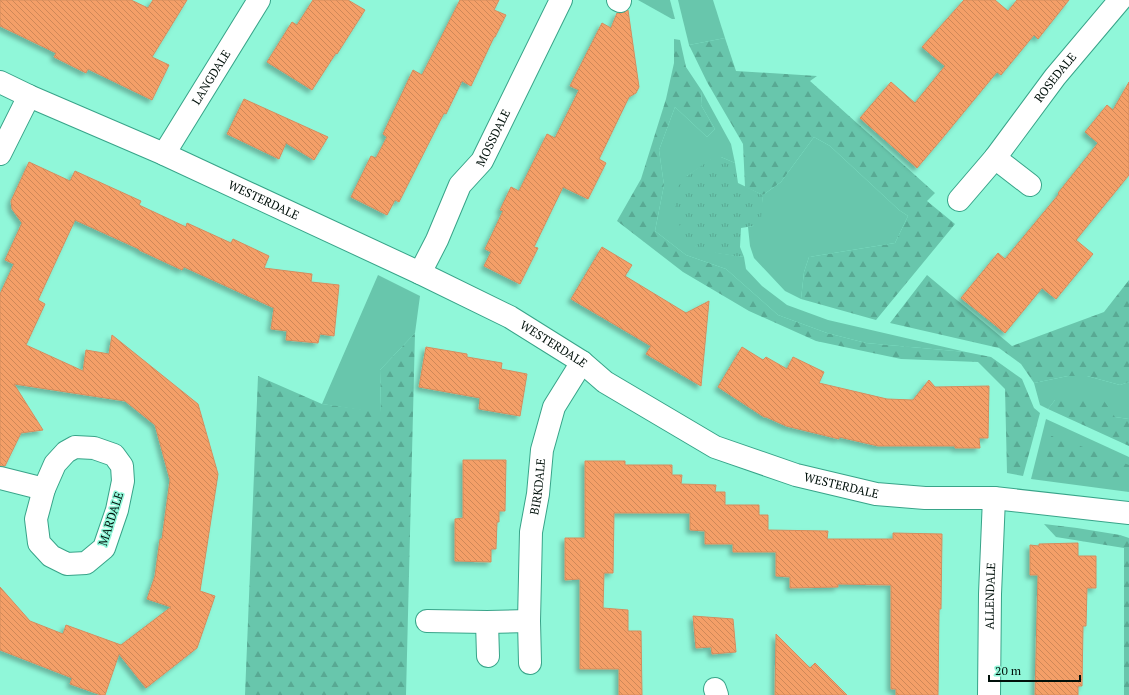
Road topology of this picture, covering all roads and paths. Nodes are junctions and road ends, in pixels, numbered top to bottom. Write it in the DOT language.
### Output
graph roads {
  1 [pos="259,0"];
  2 [pos="562,0"];
  3 [pos="1120,0"];
  4 [pos="0,82"];
  5 [pos="29,96"];
  6 [pos="0,154"];
  7 [pos="164,154"];
  8 [pos="995,158"];
  9 [pos="1030,185"];
  10 [pos="959,200"];
  11 [pos="420,273"];
  12 [pos="582,362"];
  13 [pos="0,478"];
  14 [pos="44,489"];
  15 [pos="994,498"];
  16 [pos="1129,513"];
  17 [pos="427,621"];
  18 [pos="529,621"];
  19 [pos="487,622"];
  20 [pos="488,656"];
  21 [pos="530,663"];
  22 [pos="989,695"];
  1 -- 7 [label="street, LANGDALE"];
  2 -- 11 [label="street, MOSSDALE"];
  3 -- 8 [label="street, ROSEDALE"];
  4 -- 5 [label="street, WESTERDALE"];
  5 -- 6 [label="street"];
  5 -- 7 [label="street, WESTERDALE"];
  7 -- 11 [label="street, WESTERDALE"];
  8 -- 9 [label="street"];
  8 -- 10 [label="street, ROSEDALE"];
  11 -- 12 [label="street, WESTERDALE"];
  12 -- 15 [label="street, WESTERDALE"];
  12 -- 18 [label="street, BIRKDALE"];
  13 -- 14 [label="street"];
  14 -- 14 [label="street, MARDALE"];
  15 -- 16 [label="street, WESTERDALE"];
  15 -- 22 [label="street, ALLENDALE"];
  17 -- 19 [label="street"];
  18 -- 19 [label="street"];
  18 -- 21 [label="street, BIRKDALE"];
  19 -- 20 [label="street"];
}
